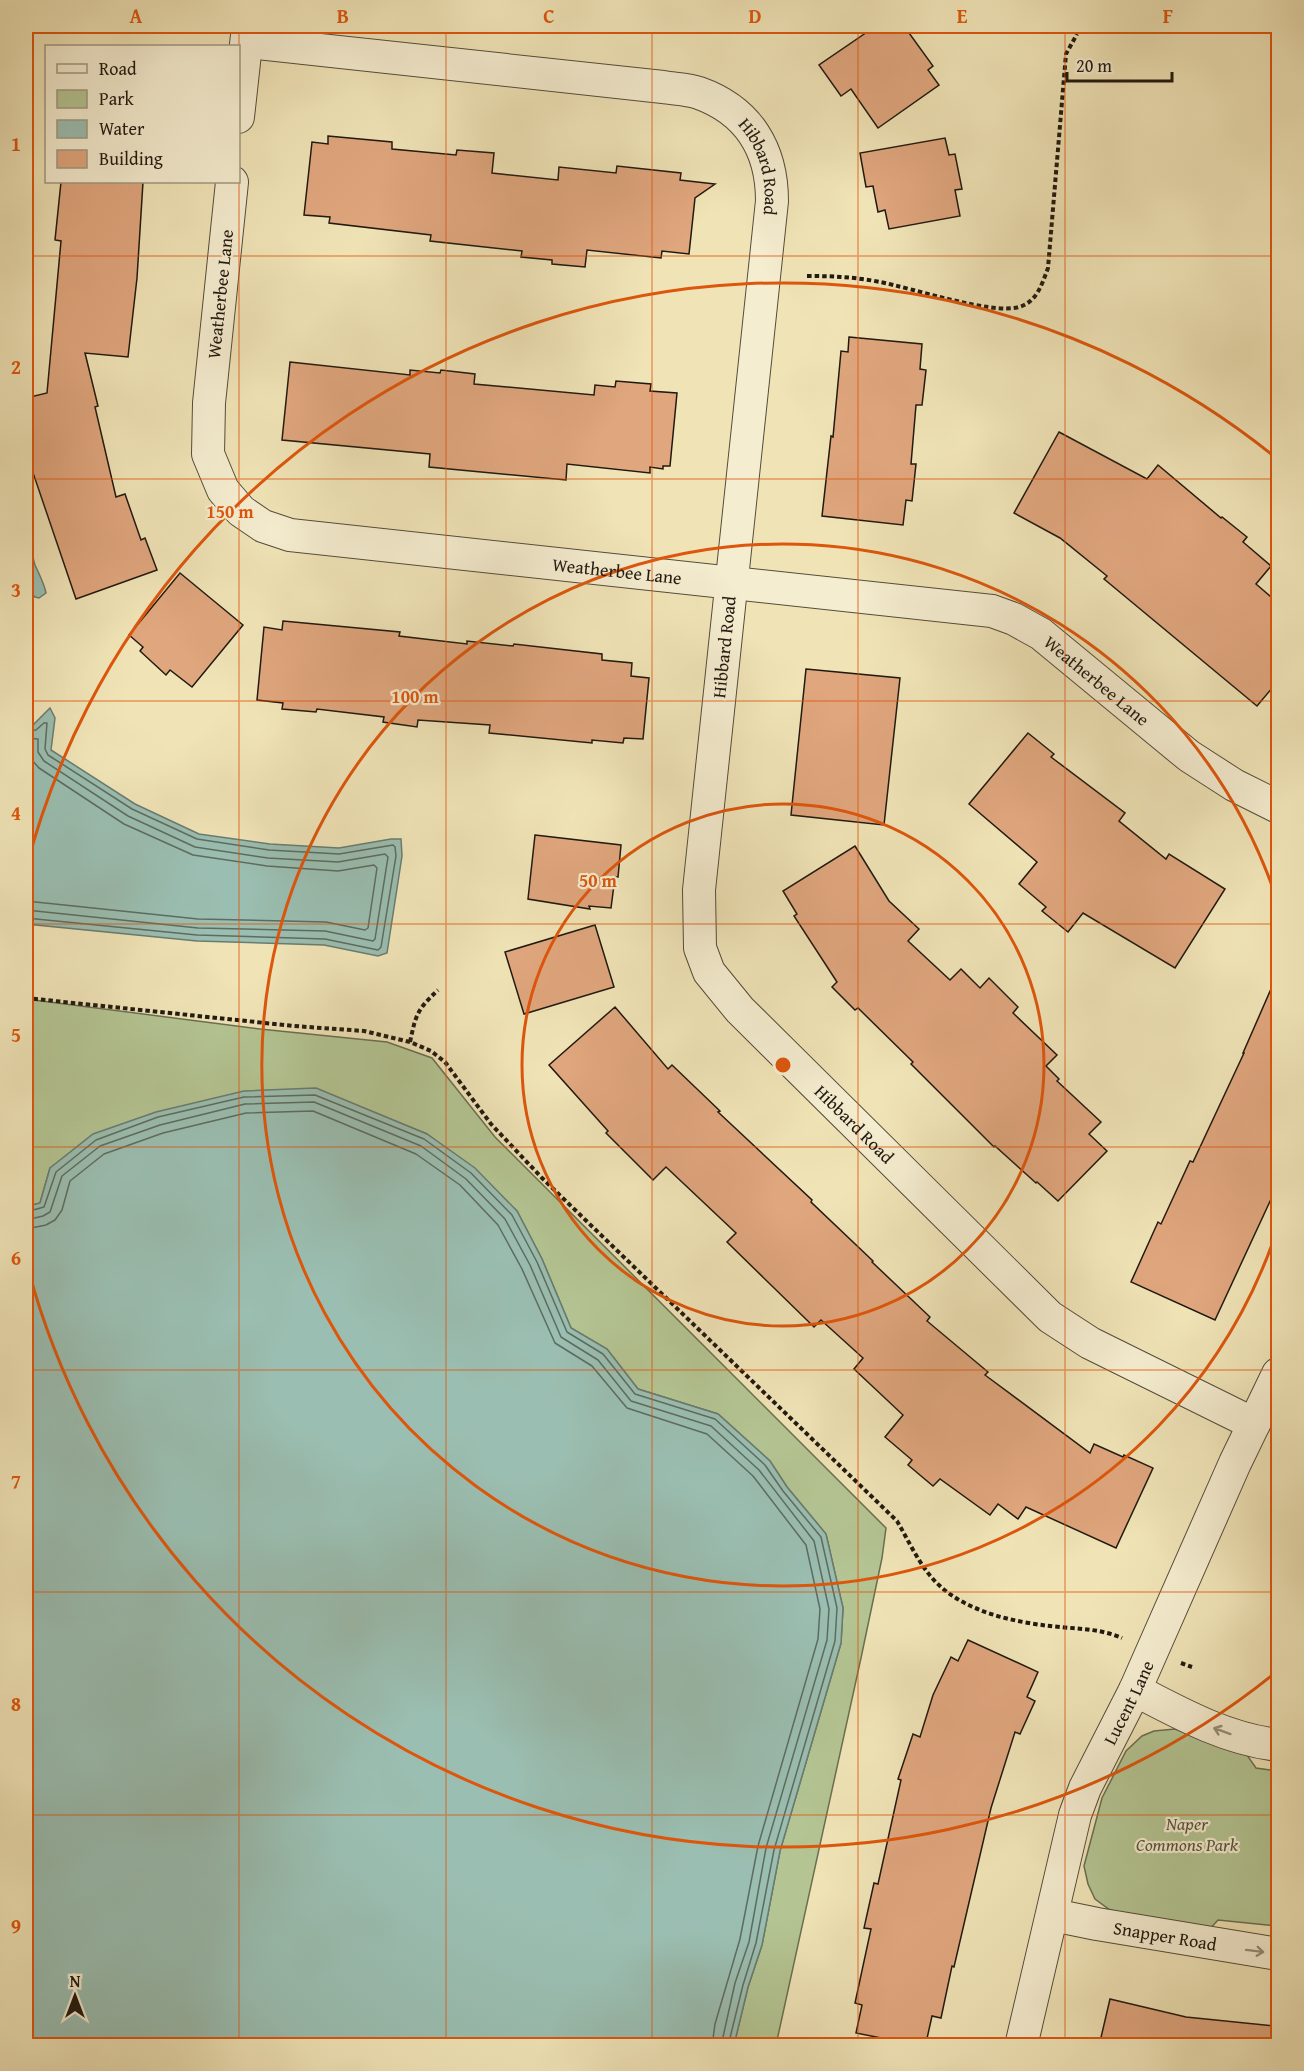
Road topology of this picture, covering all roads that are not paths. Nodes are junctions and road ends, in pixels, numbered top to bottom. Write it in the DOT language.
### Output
graph roads {
  1 [pos="248,34"];
  2 [pos="240,100"];
  3 [pos="232,183"];
  4 [pos="731,583"];
  5 [pos="1278,807"];
  6 [pos="1278,1374"];
  7 [pos="1254,1424"];
  8 [pos="1135,1690"];
  9 [pos="1278,1745"];
  10 [pos="1053,1915"];
  11 [pos="1278,1954"];
  12 [pos="1021,2046"];
  1 -- 2 [label="street"];
  1 -- 4 [label="street, Hibbard Road"];
  3 -- 4 [label="street, Weatherbee Lane"];
  4 -- 5 [label="street, Weatherbee Lane"];
  4 -- 7 [label="street, Hibbard Road"];
  6 -- 7 [label="street, Lucent Lane"];
  7 -- 8 [label="street, Lucent Lane"];
  9 -- 8 [label="street, one-way"];
  8 -- 10 [label="street, Lucent Lane"];
  10 -- 11 [label="street, Snapper Road, one-way"];
  10 -- 12 [label="street, Lucent Lane"];
}
